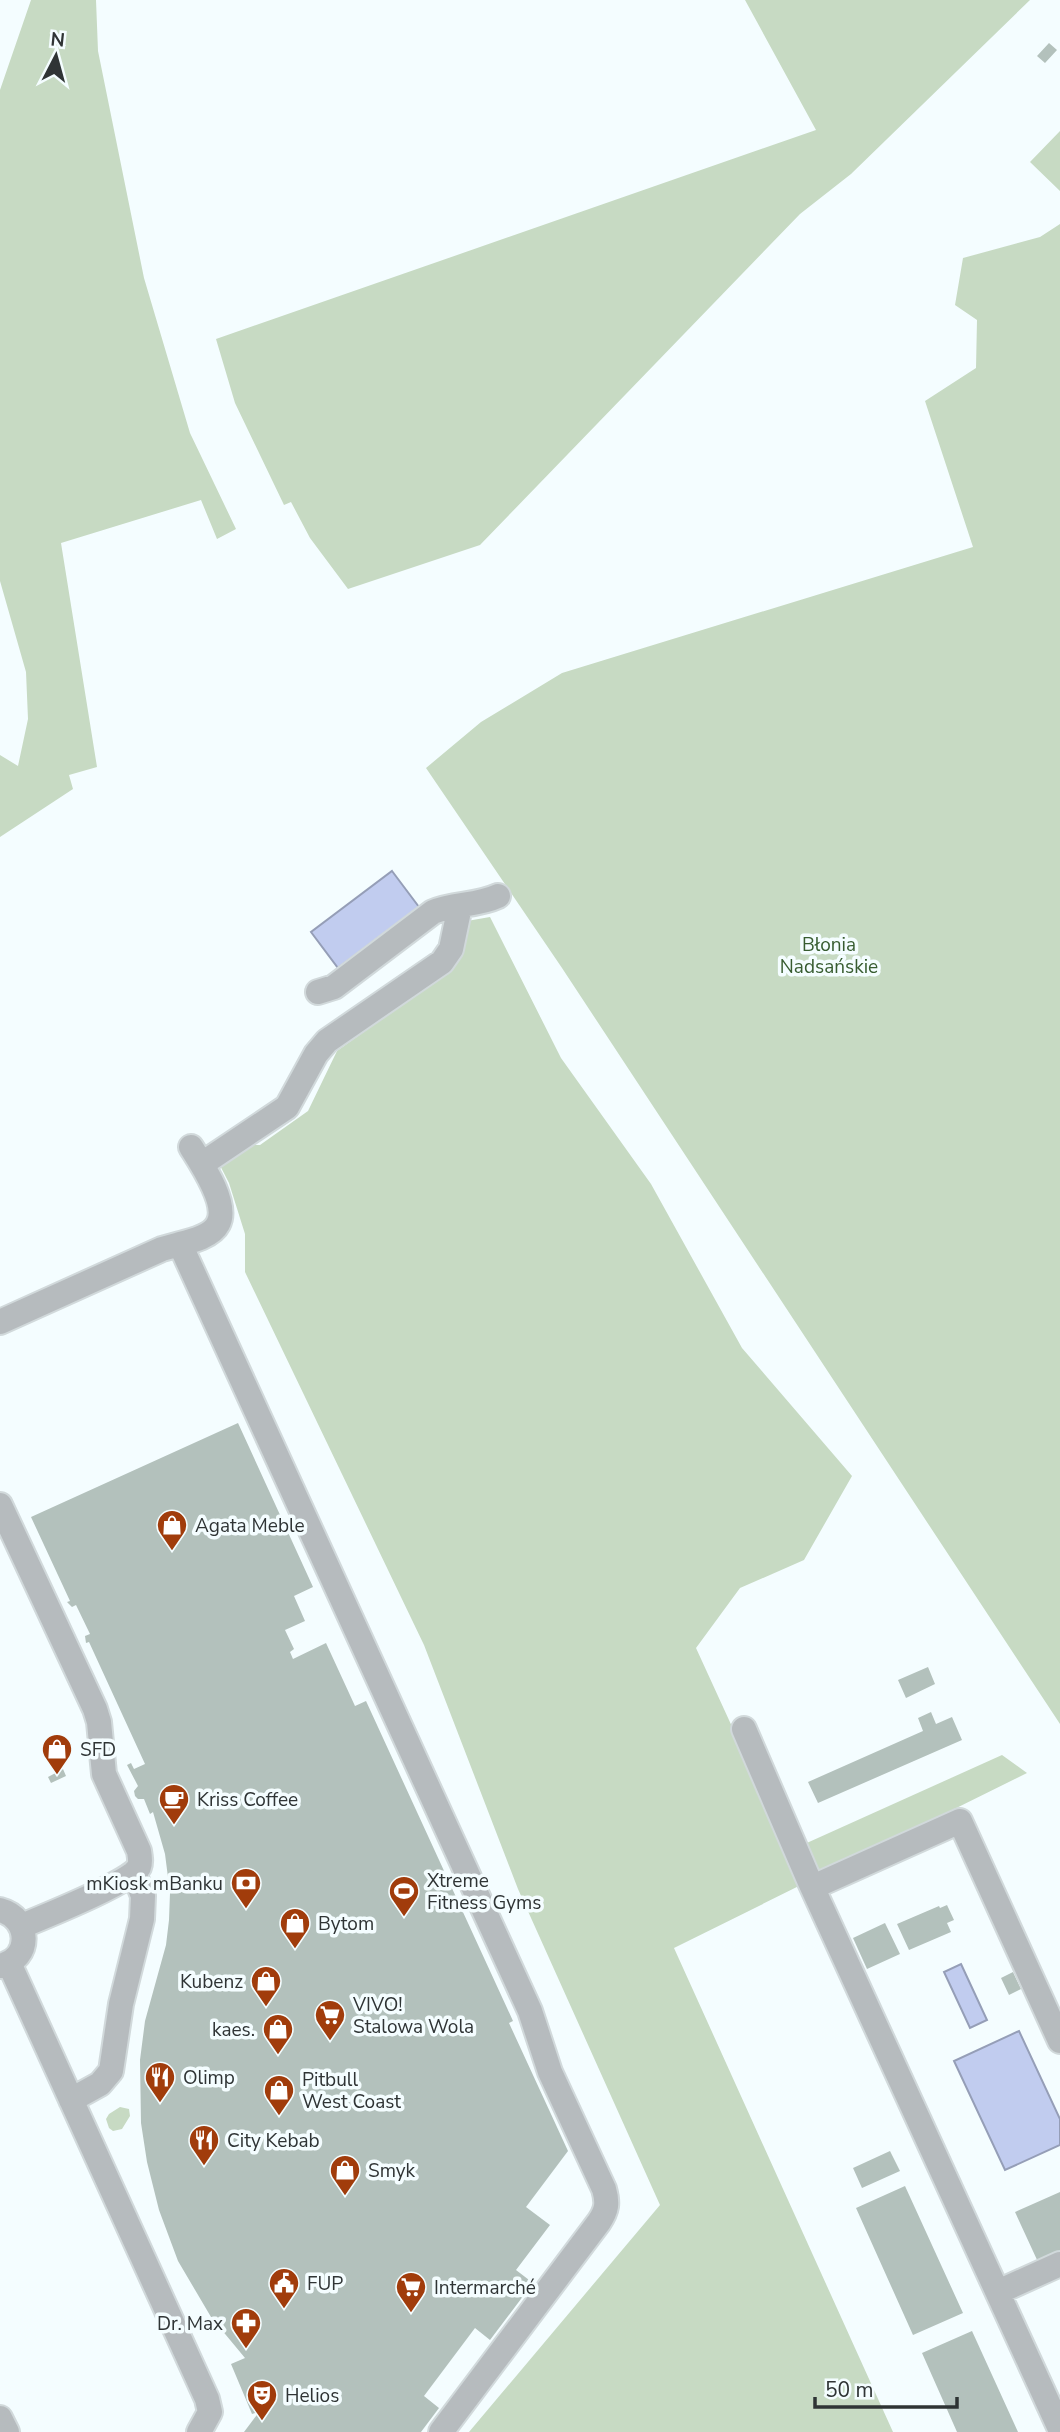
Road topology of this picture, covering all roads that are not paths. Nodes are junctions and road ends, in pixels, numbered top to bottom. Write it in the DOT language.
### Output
graph roads {
  1 [pos="499,896"];
  2 [pos="460,906"];
  3 [pos="318,992"];
  4 [pos="180,1244"];
  5 [pos="0,1322"];
  6 [pos="0,1505"];
  7 [pos="744,1729"];
  8 [pos="134,1873"];
  9 [pos="813,1887"];
  10 [pos="0,1910"];
  11 [pos="22,1926"];
  12 [pos="4,1965"];
  13 [pos="1060,2041"];
  14 [pos="71,2100"];
  15 [pos="1060,2264"];
  16 [pos="998,2292"];
  17 [pos="0,2418"];
  18 [pos="1060,2429"];
  19 [pos="8,2432"];
  20 [pos="199,2432"];
  21 [pos="442,2432"];
  1 -- 2 [label="street"];
  2 -- 3 [label="street"];
  2 -- 4 [label="street"];
  4 -- 5 [label="street"];
  4 -- 21 [label="street"];
  6 -- 8 [label="street"];
  7 -- 9 [label="street"];
  8 -- 11 [label="street"];
  8 -- 14 [label="street"];
  9 -- 13 [label="street"];
  9 -- 16 [label="street"];
  10 -- 11 [label="street"];
  11 -- 12 [label="street"];
  12 -- 14 [label="street"];
  14 -- 20 [label="street"];
  15 -- 16 [label="street"];
  16 -- 18 [label="street"];
  17 -- 19 [label="street"];
}
